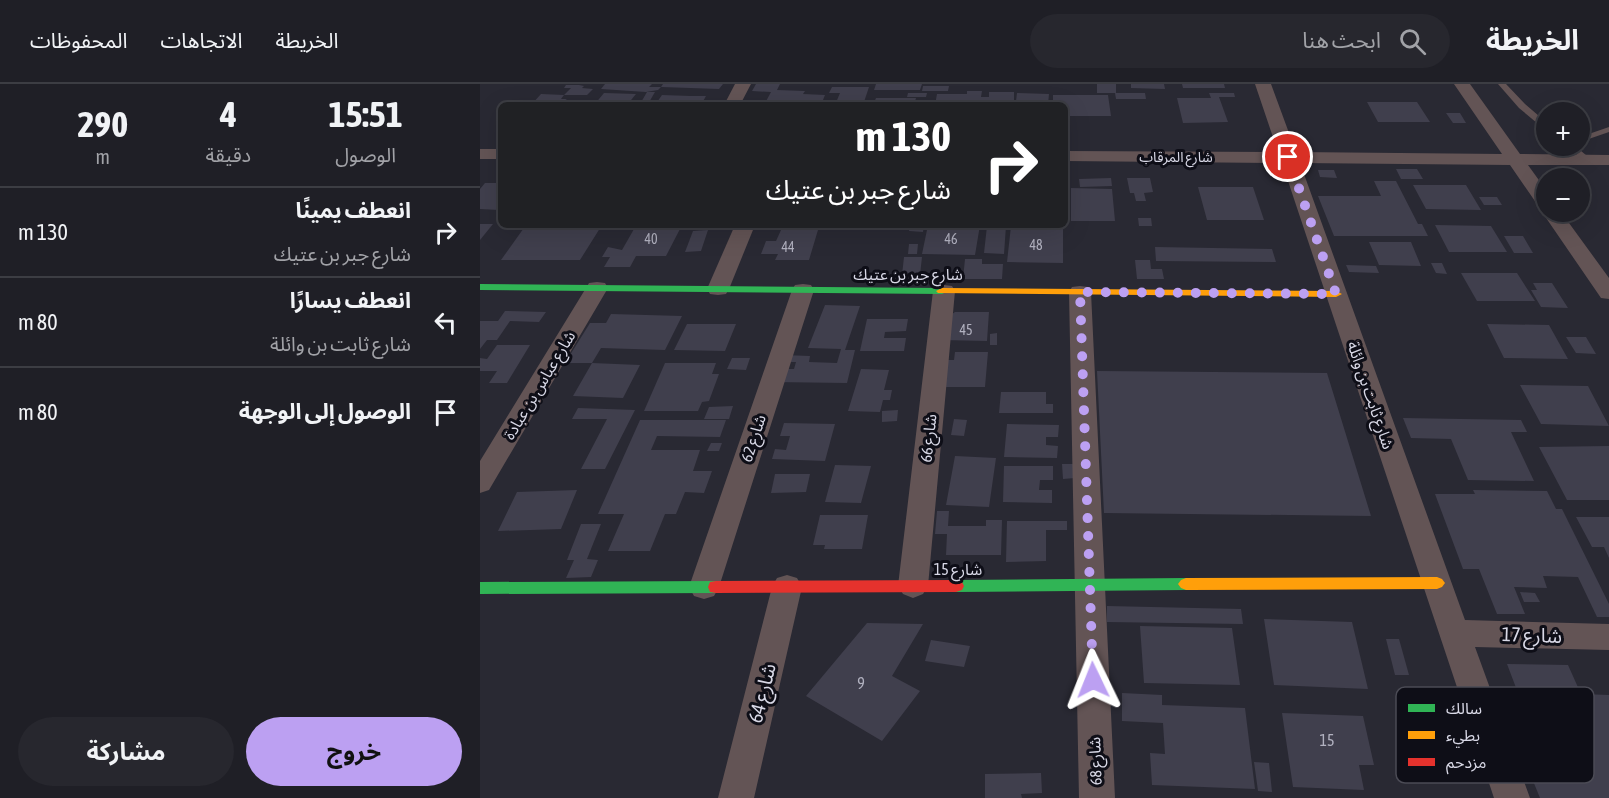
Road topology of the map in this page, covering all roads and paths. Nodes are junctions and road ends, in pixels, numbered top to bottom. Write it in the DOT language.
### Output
graph roads {
  1 [pos="743,84"];
  2 [pos="1263,84"];
  3 [pos="1462,84"];
  4 [pos="1502,84"];
  5 [pos="734,102"];
  6 [pos="1536,118"];
  7 [pos="1609,129"];
  8 [pos="1590,136"];
  9 [pos="480,154"];
  10 [pos="498,154"];
  11 [pos="1068,156"];
  12 [pos="1583,156"];
  13 [pos="1288,157"];
  14 [pos="1516,160"];
  15 [pos="1588,160"];
  16 [pos="1609,160"];
  17 [pos="1536,189"];
  18 [pos="1559,222"];
  19 [pos="743,228"];
  20 [pos="480,287"];
  21 [pos="597,288"];
  22 [pos="718,289"];
  23 [pos="802,290"];
  24 [pos="944,291"];
  25 [pos="1080,292"];
  26 [pos="1609,292"];
  27 [pos="1336,294"];
  28 [pos="480,483"];
  29 [pos="1437,583"];
  30 [pos="1090,585"];
  31 [pos="913,586"];
  32 [pos="704,587"];
  33 [pos="787,587"];
  34 [pos="480,588"];
  35 [pos="1456,633"];
  36 [pos="1609,638"];
  37 [pos="1474,687"];
  38 [pos="1507,783"];
  39 [pos="736,798"];
  40 [pos="1097,798"];
  41 [pos="1512,798"];
  1 -- 5 [label="street"];
  2 -- 13 [label="street, شارع ثابت بن وائلة"];
  3 -- 14 [label="street"];
  4 -- 6 [label="lane"];
  7 -- 8 [label="lane"];
  9 -- 10 [label="street"];
  11 -- 13 [label="street, شارع المرقاب"];
  12 -- 15 [label="lane"];
  13 -- 14 [label="street, شارع المرقاب"];
  13 -- 27 [label="street, شارع ثابت بن وائلة"];
  14 -- 15 [label="street, شارع المرقاب"];
  14 -- 17 [label="street"];
  15 -- 16 [label="street, شارع المرقاب"];
  18 -- 26 [label="street"];
  19 -- 22 [label="street"];
  20 -- 21 [label="street, شارع جبر بن عتيك"];
  21 -- 22 [label="street, شارع جبر بن عتيك"];
  21 -- 28 [label="street, شارع عباس بن عبادة"];
  22 -- 23 [label="street, شارع جبر بن عتيك"];
  23 -- 24 [label="street, شارع جبر بن عتيك"];
  23 -- 32 [label="street, شارع 62"];
  24 -- 25 [label="street, شارع جبر بن عتيك"];
  24 -- 31 [label="street, شارع 66"];
  25 -- 27 [label="street, شارع جبر بن عتيك"];
  25 -- 30 [label="street, شارع 68"];
  27 -- 29 [label="street, شارع ثابت بن وائلة"];
  29 -- 30 [label="street, شارع 15"];
  29 -- 35 [label="street, شارع ثابت بن وائلة"];
  30 -- 31 [label="street, شارع 15"];
  30 -- 40 [label="street, شارع 68"];
  31 -- 33 [label="street, شارع 15"];
  32 -- 33 [label="street, شارع 15"];
  32 -- 34 [label="street, شارع 15"];
  33 -- 39 [label="street, شارع 64"];
  35 -- 36 [label="street, شارع 17"];
  35 -- 37 [label="street, شارع ثابت بن وائلة"];
  38 -- 41 [label="street, شارع ثابت بن وائلة"];
}
